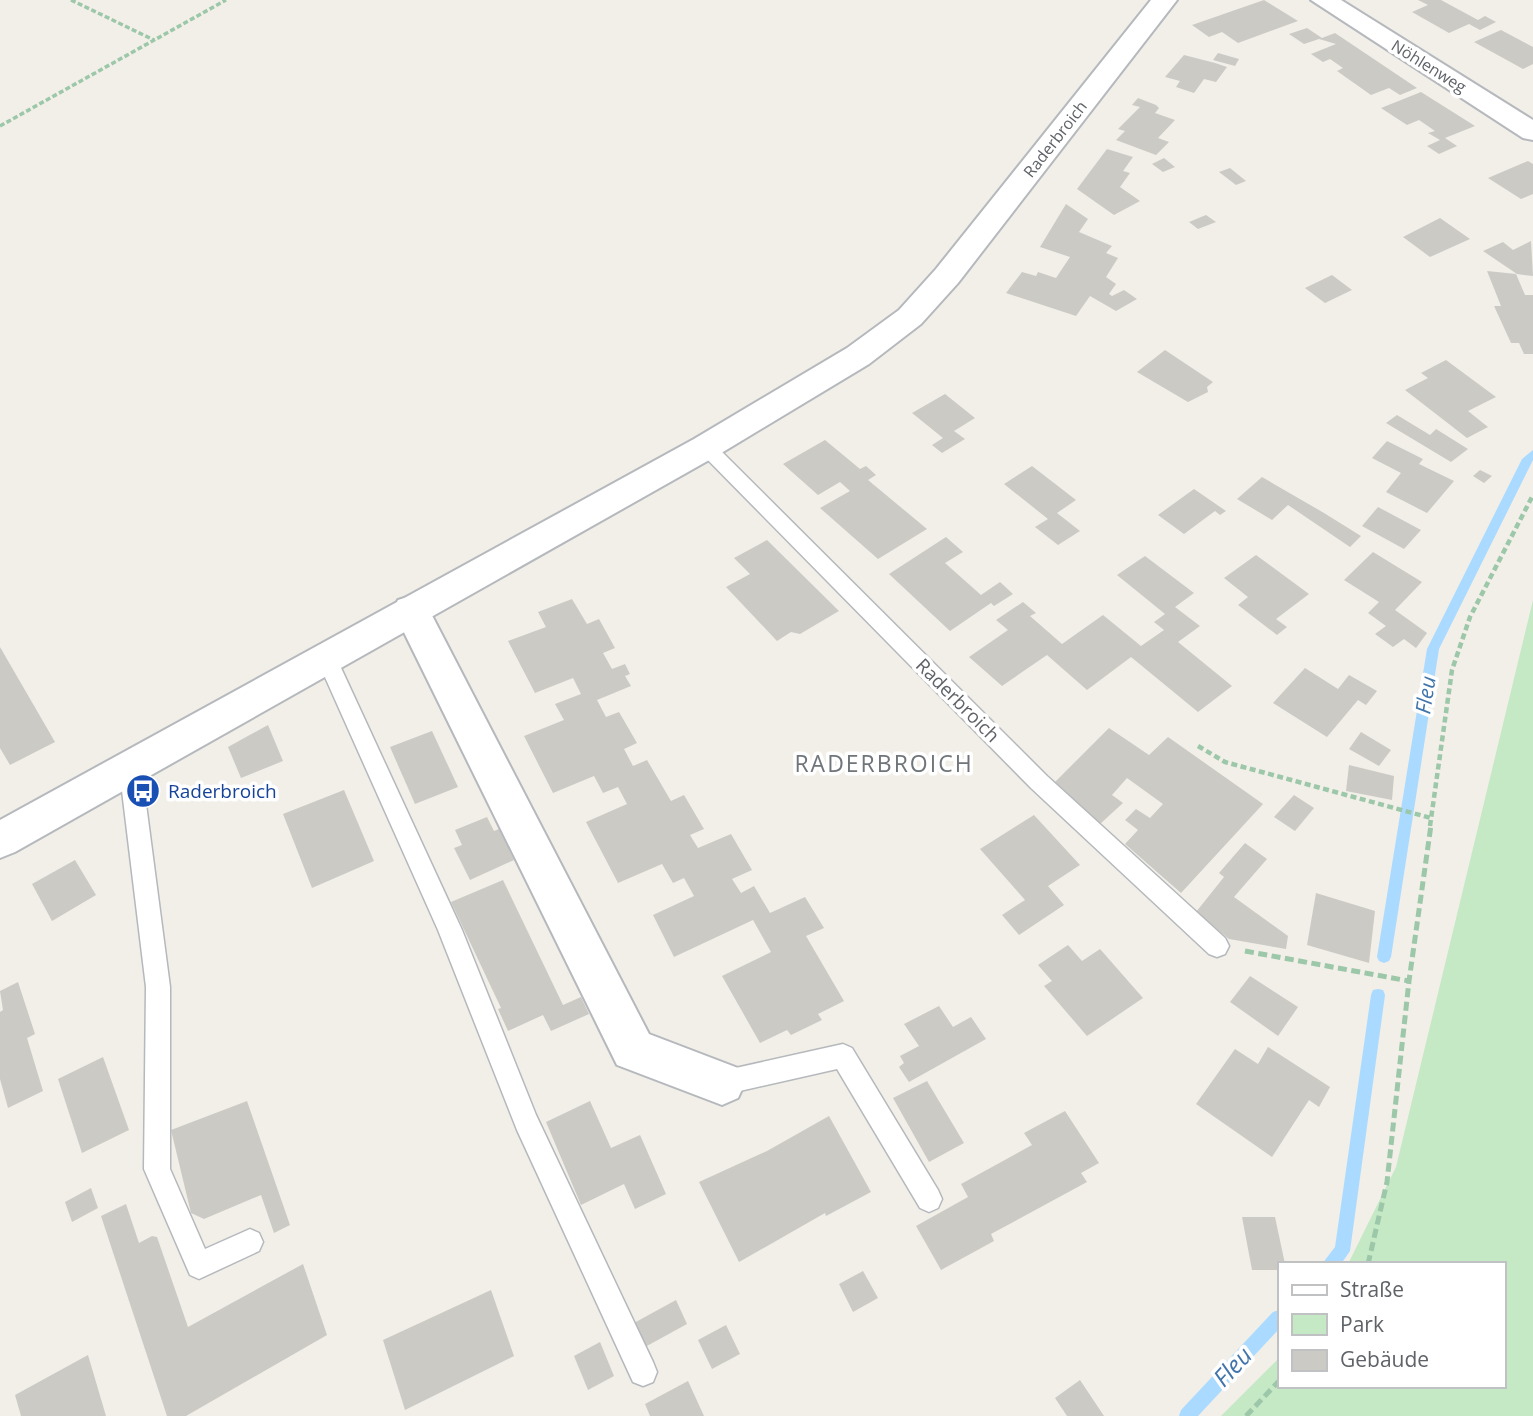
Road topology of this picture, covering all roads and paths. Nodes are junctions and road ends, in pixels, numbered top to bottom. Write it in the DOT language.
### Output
graph roads {
  1 [pos="71,0"];
  2 [pos="226,0"];
  3 [pos="1164,0"];
  4 [pos="1324,0"];
  5 [pos="154,40"];
  6 [pos="0,126"];
  7 [pos="1533,132"];
  8 [pos="706,447"];
  9 [pos="1533,495"];
  10 [pos="411,610"];
  11 [pos="326,657"];
  12 [pos="1198,746"];
  13 [pos="130,766"];
  14 [pos="1431,818"];
  15 [pos="0,840"];
  16 [pos="1217,946"];
  17 [pos="1409,981"];
  18 [pos="722,1083"];
  19 [pos="929,1199"];
  20 [pos="250,1242"];
  21 [pos="1368,1262"];
  22 [pos="643,1372"];
  23 [pos="1278,1382"];
  24 [pos="1246,1416"];
  1 -- 5 [label="path"];
  2 -- 5 [label="path"];
  3 -- 8 [label="street, Raderbroich"];
  4 -- 7 [label="street, Nöhlenweg"];
  5 -- 6 [label="path"];
  8 -- 10 [label="street, Raderbroich"];
  8 -- 16 [label="lane, Raderbroich"];
  9 -- 14 [label="path"];
  10 -- 11 [label="street, Raderbroich"];
  10 -- 18 [label="street"];
  11 -- 13 [label="street, Raderbroich"];
  11 -- 22 [label="lane"];
  12 -- 14 [label="path"];
  13 -- 15 [label="street, Raderbroich"];
  13 -- 20 [label="lane"];
  14 -- 17 [label="path"];
  16 -- 17 [label="path"];
  17 -- 21 [label="path"];
  18 -- 19 [label="lane"];
  23 -- 24 [label="path"];
}
